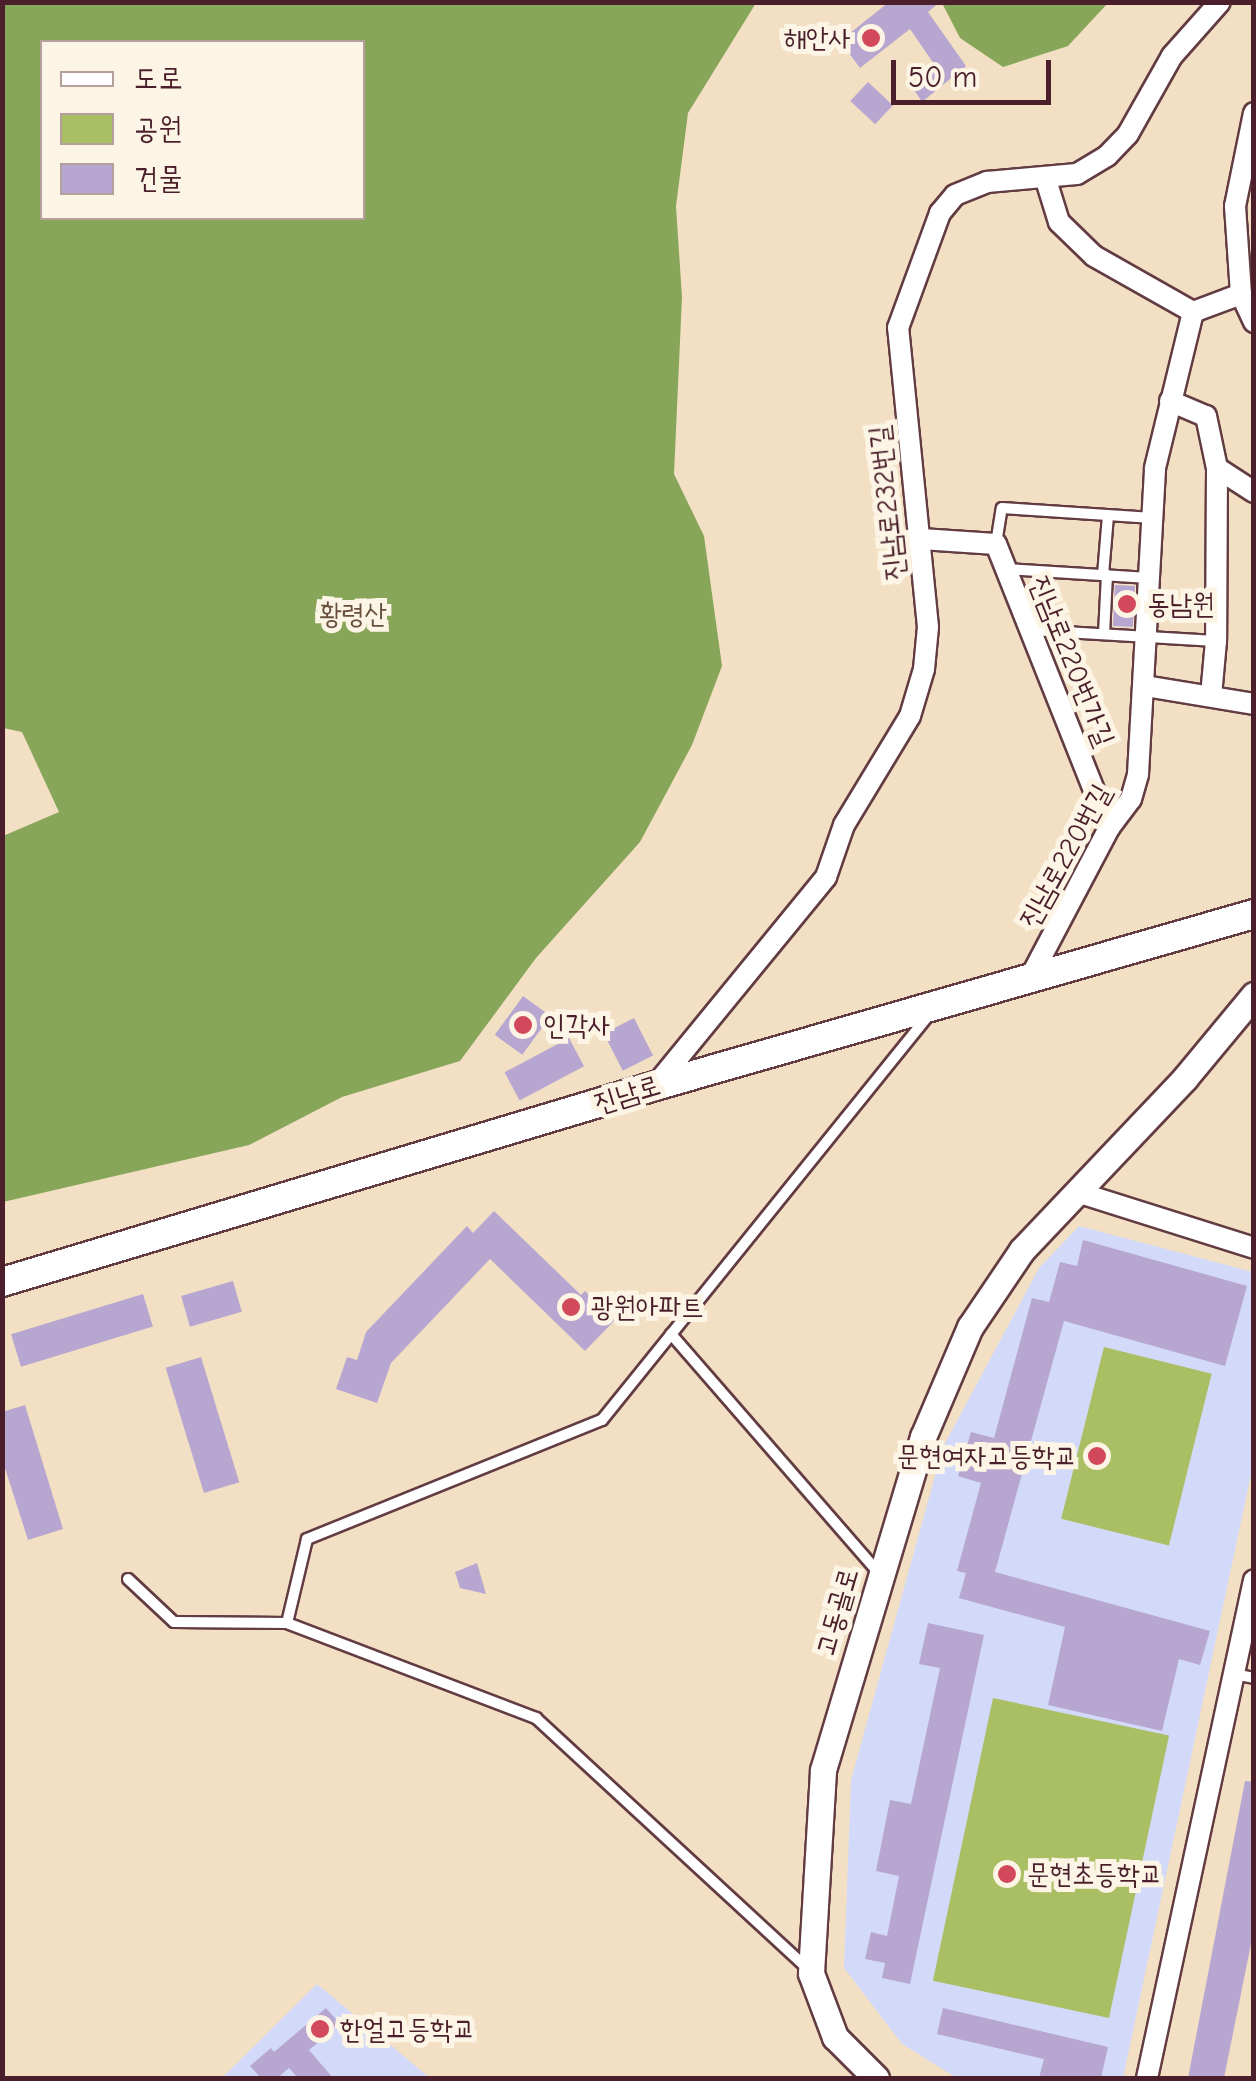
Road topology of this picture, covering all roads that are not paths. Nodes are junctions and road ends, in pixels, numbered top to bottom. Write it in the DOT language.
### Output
graph roads {
  1 [pos="1220,2"];
  2 [pos="1254,113"];
  3 [pos="1046,180"];
  4 [pos="1241,294"];
  5 [pos="1193,312"];
  6 [pos="1254,322"];
  7 [pos="1170,401"];
  8 [pos="1217,468"];
  9 [pos="1254,492"];
  10 [pos="1108,516"];
  11 [pos="1153,518"];
  12 [pos="920,539"];
  13 [pos="996,544"];
  14 [pos="1006,569"];
  15 [pos="1105,575"];
  16 [pos="1150,578"];
  17 [pos="1030,630"];
  18 [pos="1104,634"];
  19 [pos="1147,637"];
  20 [pos="1216,641"];
  21 [pos="1144,686"];
  22 [pos="1211,696"];
  23 [pos="1254,704"];
  24 [pos="1109,828"];
  25 [pos="1254,914"];
  26 [pos="1030,978"];
  27 [pos="1254,995"];
  28 [pos="937,1005"];
  29 [pos="655,1086"];
  30 [pos="1080,1193"];
  31 [pos="1254,1248"];
  32 [pos="2,1282"];
  33 [pos="672,1334"];
  34 [pos="878,1573"];
  35 [pos="128,1580"];
  36 [pos="1254,1580"];
  37 [pos="287,1623"];
  38 [pos="1243,1676"];
  39 [pos="812,1973"];
  40 [pos="876,2078"];
  41 [pos="1147,2078"];
  1 -- 3 [label="street, 진남로232번길"];
  2 -- 4 [label="street"];
  3 -- 5 [label="street"];
  3 -- 12 [label="street, 진남로232번길"];
  4 -- 5 [label="street"];
  4 -- 6 [label="street"];
  5 -- 7 [label="street, 진남로220번길"];
  7 -- 8 [label="street"];
  7 -- 11 [label="street, 진남로220번길"];
  8 -- 9 [label="street"];
  8 -- 20 [label="street"];
  10 -- 11 [label="lane"];
  10 -- 13 [label="lane"];
  10 -- 15 [label="lane"];
  11 -- 16 [label="street, 진남로220번길"];
  12 -- 13 [label="street"];
  12 -- 29 [label="street, 진남로232번길"];
  13 -- 14 [label="street, 진남로220번가길"];
  14 -- 15 [label="lane, 진남로220번가길"];
  14 -- 17 [label="street, 진남로220번가길"];
  15 -- 16 [label="lane"];
  15 -- 18 [label="lane"];
  16 -- 19 [label="street, 진남로220번길"];
  17 -- 18 [label="lane"];
  17 -- 24 [label="street, 진남로220번가길"];
  18 -- 19 [label="lane"];
  19 -- 20 [label="lane"];
  19 -- 21 [label="street, 진남로220번길"];
  20 -- 22 [label="street"];
  21 -- 22 [label="street"];
  21 -- 24 [label="street, 진남로220번길"];
  22 -- 23 [label="street"];
  24 -- 26 [label="street, 진남로220번길"];
  25 -- 26 [label="main road, 진남로"];
  26 -- 28 [label="main road, 진남로"];
  27 -- 30 [label="street, 고동골로"];
  28 -- 29 [label="main road, 진남로"];
  28 -- 33 [label="lane"];
  29 -- 32 [label="main road, 진남로"];
  30 -- 31 [label="street"];
  30 -- 34 [label="street, 고동골로"];
  33 -- 34 [label="lane"];
  33 -- 37 [label="lane"];
  34 -- 39 [label="street, 고동골로"];
  35 -- 37 [label="lane"];
  36 -- 38 [label="street"];
  37 -- 39 [label="lane"];
  38 -- 41 [label="street"];
  39 -- 40 [label="street, 고동골로"];
}
